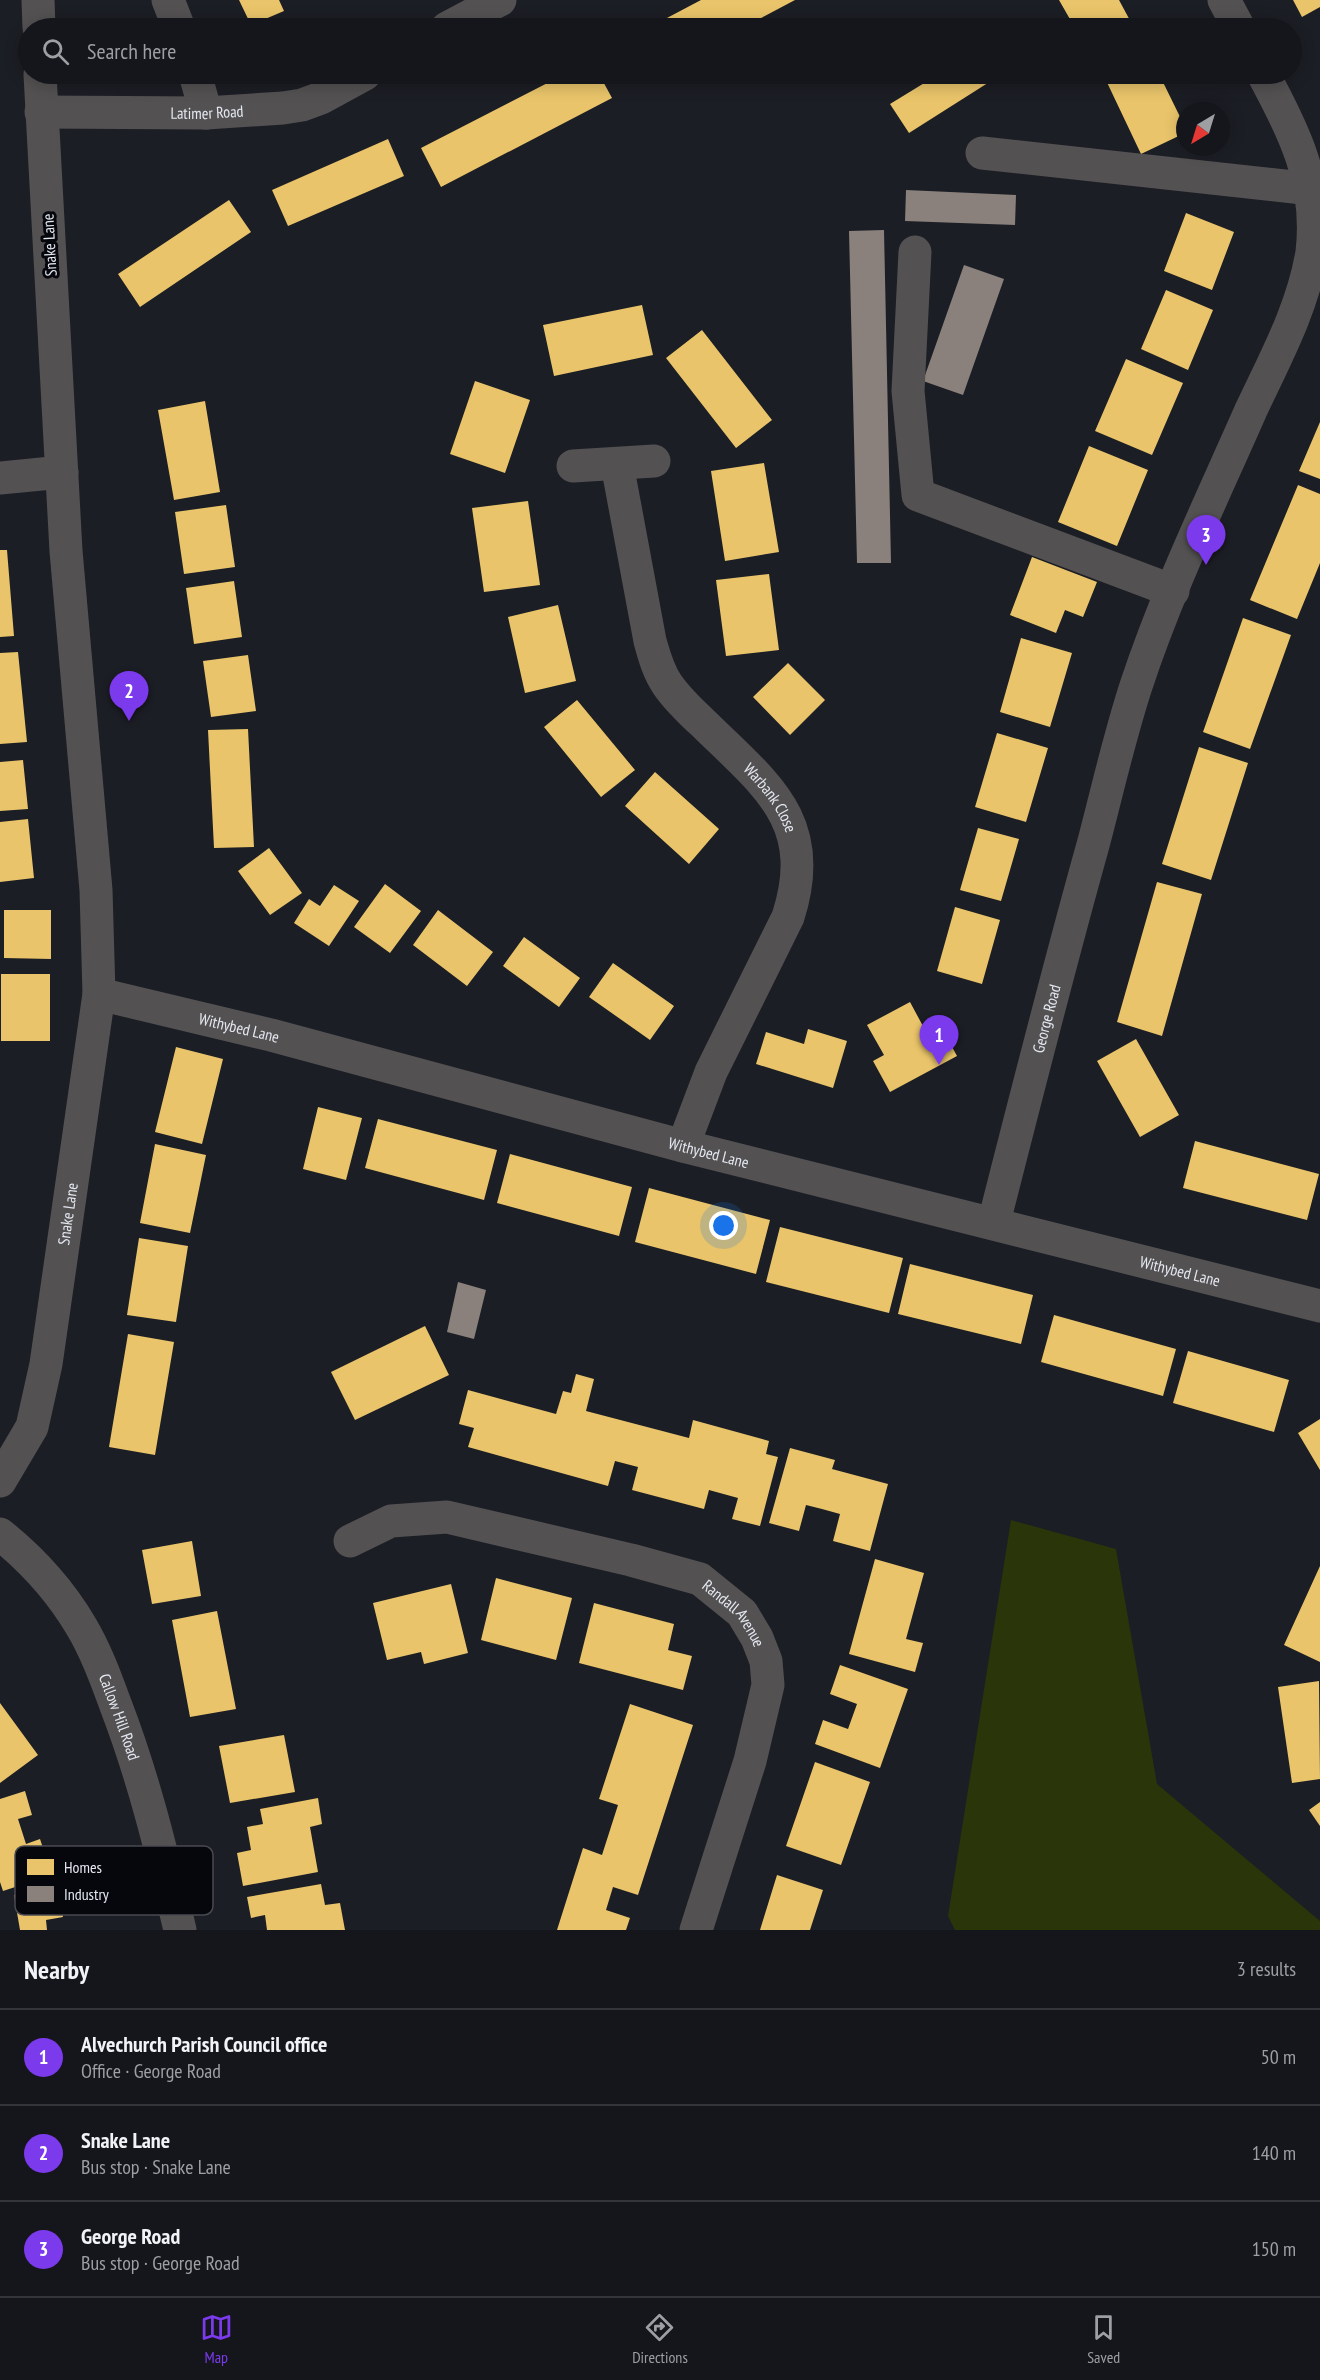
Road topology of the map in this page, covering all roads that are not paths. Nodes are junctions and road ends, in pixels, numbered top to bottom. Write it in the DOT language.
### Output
graph roads {
  1 [pos="38,0"];
  2 [pos="168,0"];
  3 [pos="500,0"];
  4 [pos="1224,0"];
  5 [pos="39,18"];
  6 [pos="174,18"];
  7 [pos="466,18"];
  8 [pos="1234,18"];
  9 [pos="40,84"];
  10 [pos="198,84"];
  11 [pos="347,84"];
  12 [pos="1268,84"];
  13 [pos="41,112"];
  14 [pos="206,113"];
  15 [pos="982,153"];
  16 [pos="1312,189"];
  17 [pos="915,252"];
  18 [pos="1311,300"];
  19 [pos="654,461"];
  20 [pos="617,464"];
  21 [pos="573,466"];
  22 [pos="62,472"];
  23 [pos="0,478"];
  24 [pos="1173,591"];
  25 [pos="99,994"];
  26 [pos="684,1146"];
  27 [pos="994,1222"];
  28 [pos="1320,1306"];
  29 [pos="0,1481"];
  30 [pos="0,1534"];
  31 [pos="350,1541"];
  32 [pos="161,1846"];
  33 [pos="177,1915"];
  34 [pos="180,1930"];
  35 [pos="696,1930"];
  1 -- 5 [label="street"];
  2 -- 6 [label="street"];
  3 -- 7 [label="street"];
  4 -- 8 [label="street"];
  9 -- 13 [label="street, Snake Lane"];
  10 -- 14 [label="street"];
  11 -- 14 [label="street, Latimer Road"];
  12 -- 16 [label="street, George Road"];
  13 -- 14 [label="street, Latimer Road"];
  13 -- 22 [label="street, Snake Lane"];
  15 -- 16 [label="street"];
  16 -- 18 [label="street, George Road"];
  17 -- 24 [label="street"];
  18 -- 24 [label="street, George Road"];
  19 -- 20 [label="street"];
  20 -- 21 [label="street"];
  20 -- 26 [label="street, Warbank Close"];
  22 -- 23 [label="street"];
  22 -- 25 [label="street, Snake Lane"];
  24 -- 27 [label="street, George Road"];
  25 -- 26 [label="street, Withybed Lane"];
  25 -- 29 [label="street, Snake Lane"];
  26 -- 27 [label="street, Withybed Lane"];
  27 -- 28 [label="street, Withybed Lane"];
  30 -- 32 [label="street, Callow Hill Road"];
  31 -- 35 [label="street, Randall Avenue"];
  33 -- 34 [label="street, Callow Hill Road"];
}
